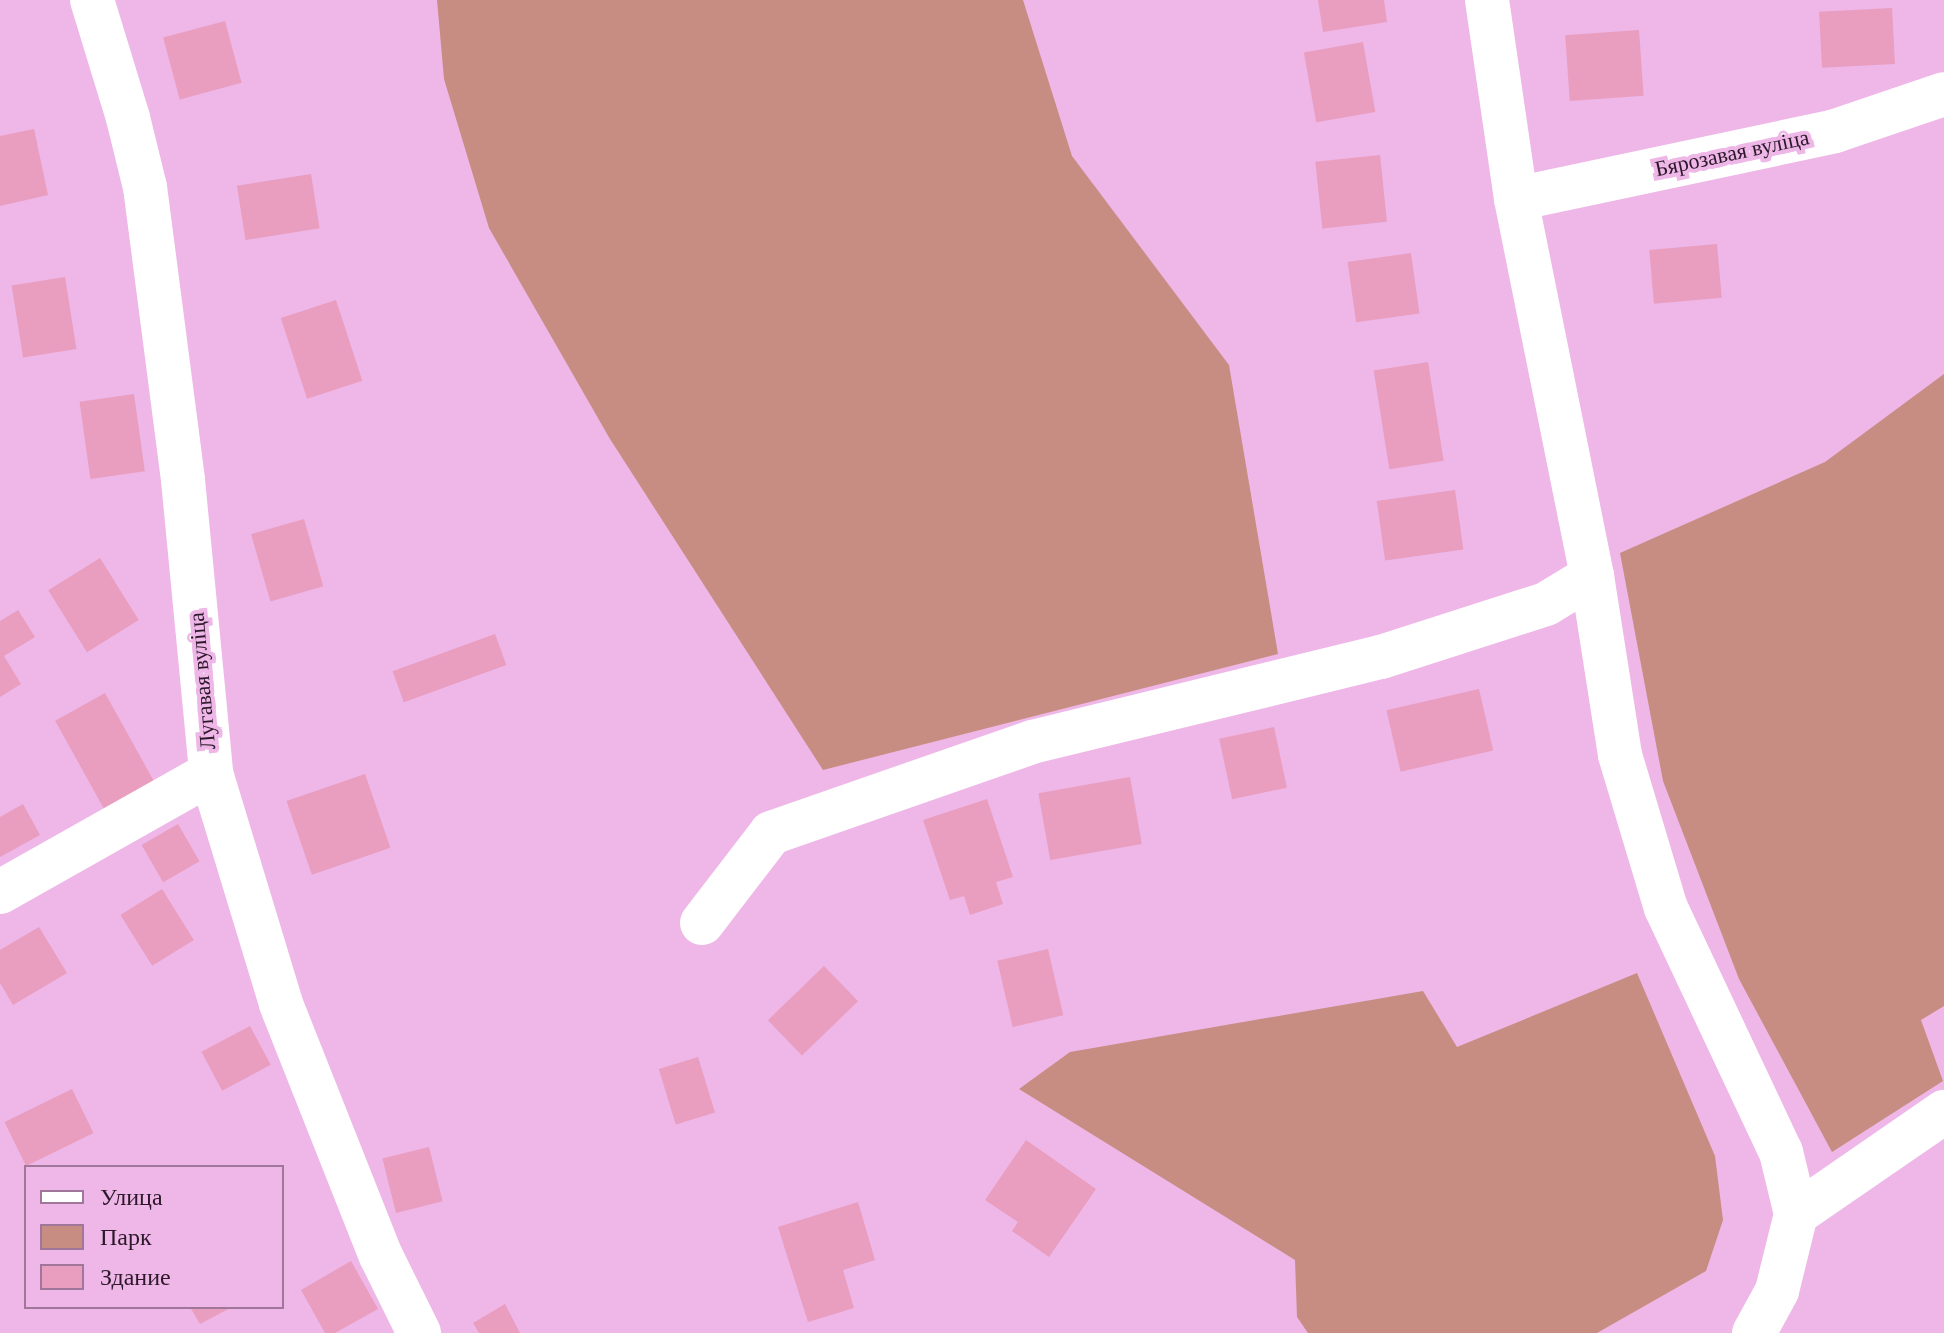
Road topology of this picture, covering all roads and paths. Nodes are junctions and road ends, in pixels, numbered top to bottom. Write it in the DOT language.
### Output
graph roads {
  1 [pos="92,0"];
  2 [pos="1487,0"];
  3 [pos="1944,94"];
  4 [pos="1516,199"];
  5 [pos="1592,576"];
  6 [pos="211,773"];
  7 [pos="0,892"];
  8 [pos="702,923"];
  9 [pos="1944,1112"];
  10 [pos="1796,1214"];
  11 [pos="419,1333"];
  12 [pos="1754,1333"];
  1 -- 6 [label="street, Лугавая вуліца"];
  2 -- 4 [label="street"];
  3 -- 4 [label="street, Бярозавая вуліца"];
  4 -- 5 [label="street"];
  5 -- 8 [label="street"];
  5 -- 10 [label="street"];
  6 -- 7 [label="street"];
  6 -- 11 [label="street, Лугавая вуліца"];
  9 -- 10 [label="street"];
  10 -- 12 [label="street"];
}
